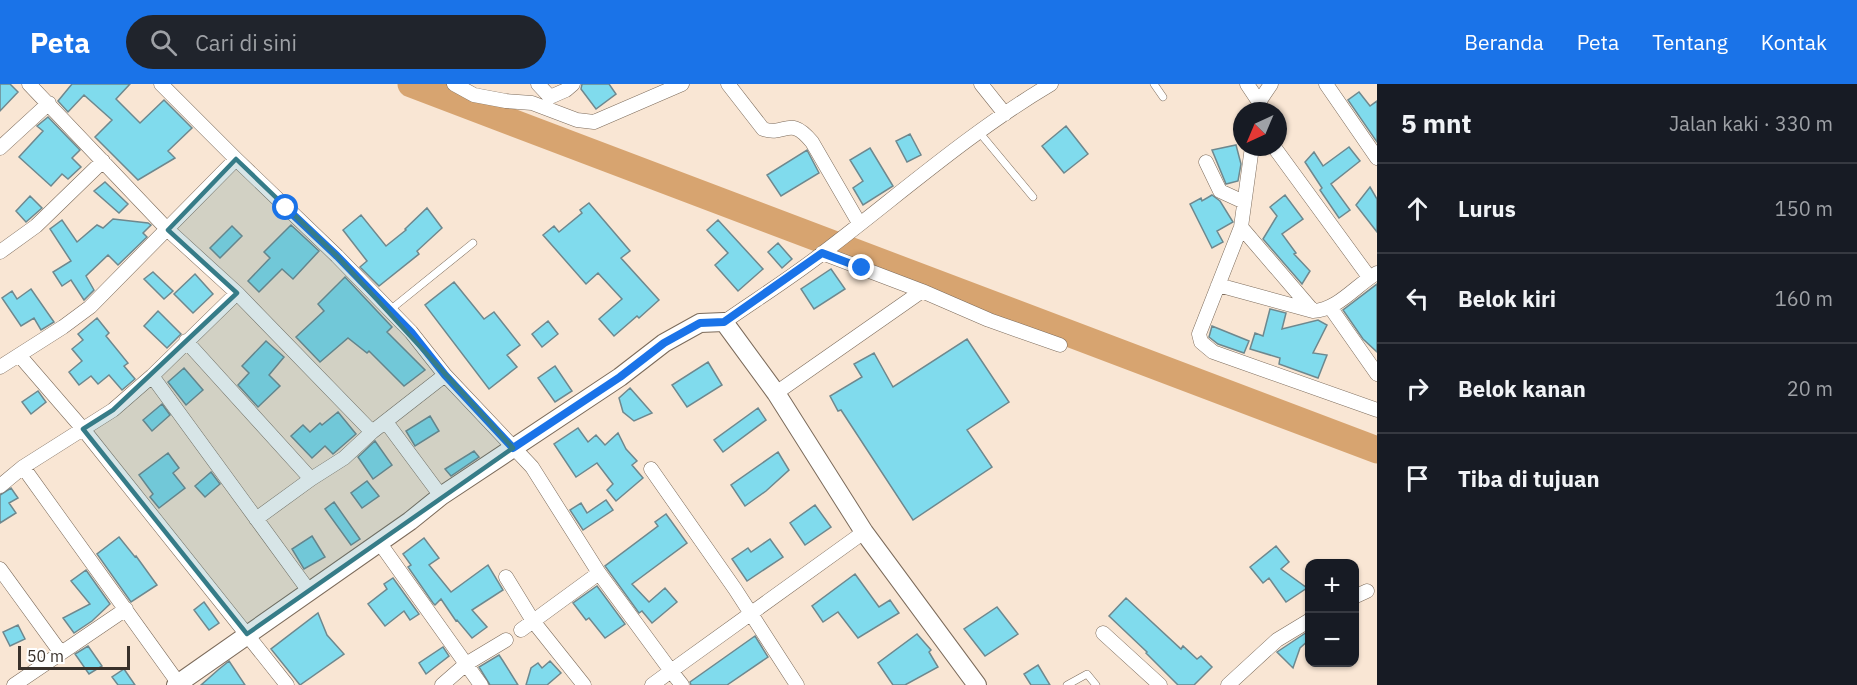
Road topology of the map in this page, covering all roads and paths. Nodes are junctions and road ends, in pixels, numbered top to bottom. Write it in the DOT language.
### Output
graph roads {
  1 [pos="29,84"];
  2 [pos="161,84"];
  3 [pos="454,84"];
  4 [pos="538,84"];
  5 [pos="573,84"];
  6 [pos="682,84"];
  7 [pos="728,84"];
  8 [pos="981,84"];
  9 [pos="1051,84"];
  10 [pos="1154,84"];
  11 [pos="1247,84"];
  12 [pos="1271,84"];
  13 [pos="1326,84"];
  14 [pos="550,97"];
  15 [pos="1163,97"];
  16 [pos="1256,102"];
  17 [pos="1261,102"];
  18 [pos="49,103"];
  19 [pos="532,103"];
  20 [pos="1005,114"];
  21 [pos="979,132"];
  22 [pos="0,148"];
  23 [pos="1251,156"];
  24 [pos="1281,156"];
  25 [pos="1377,158"];
  26 [pos="236,159"];
  27 [pos="103,161"];
  28 [pos="1206,162"];
  29 [pos="1033,197"];
  30 [pos="1244,202"];
  31 [pos="856,226"];
  32 [pos="1241,227"];
  33 [pos="168,230"];
  34 [pos="472,243"];
  35 [pos="825,251"];
  36 [pos="0,252"];
  37 [pos="1373,275"];
  38 [pos="1218,285"];
  39 [pos="922,291"];
  40 [pos="237,293"];
  41 [pos="1330,307"];
  42 [pos="390,310"];
  43 [pos="1313,311"];
  44 [pos="724,322"];
  45 [pos="186,341"];
  46 [pos="1060,345"];
  47 [pos="19,355"];
  48 [pos="0,367"];
  49 [pos="1377,374"];
  50 [pos="445,375"];
  51 [pos="152,376"];
  52 [pos="776,393"];
  53 [pos="1377,410"];
  54 [pos="386,422"];
  55 [pos="83,429"];
  56 [pos="372,432"];
  57 [pos="513,448"];
  58 [pos="23,467"];
  59 [pos="651,469"];
  60 [pos="311,479"];
  61 [pos="0,486"];
  62 [pos="441,496"];
  63 [pos="256,519"];
  64 [pos="864,532"];
  65 [pos="379,542"];
  66 [pos="599,573"];
  67 [pos="1,574"];
  68 [pos="506,577"];
  69 [pos="309,591"];
  70 [pos="126,609"];
  71 [pos="751,614"];
  72 [pos="533,621"];
  73 [pos="1305,623"];
  74 [pos="520,630"];
  75 [pos="1103,633"];
  76 [pos="247,634"];
  77 [pos="506,640"];
  78 [pos="60,653"];
  79 [pos="466,664"];
  80 [pos="671,670"];
  81 [pos="178,684"];
  82 [pos="14,685"];
  83 [pos="287,685"];
  84 [pos="442,685"];
  85 [pos="481,685"];
  86 [pos="584,685"];
  87 [pos="652,685"];
  88 [pos="682,685"];
  89 [pos="797,685"];
  90 [pos="977,685"];
  91 [pos="1067,685"];
  92 [pos="1096,685"];
  93 [pos="1160,685"];
  94 [pos="1228,685"];
  1 -- 18 [label="street"];
  2 -- 26 [label="street"];
  3 -- 19 [label="street"];
  4 -- 14 [label="street"];
  5 -- 14 [label="street"];
  6 -- 19 [label="street"];
  7 -- 31 [label="street"];
  8 -- 20 [label="street"];
  9 -- 20 [label="street"];
  10 -- 15 [label="lane"];
  11 -- 16 [label="street"];
  12 -- 17 [label="street"];
  13 -- 25 [label="street"];
  14 -- 19 [label="street"];
  18 -- 22 [label="street"];
  18 -- 27 [label="street"];
  20 -- 21 [label="street"];
  21 -- 29 [label="lane"];
  21 -- 31 [label="street"];
  23 -- 30 [label="street"];
  24 -- 37 [label="street"];
  26 -- 33 [label="street"];
  26 -- 42 [label="street"];
  27 -- 33 [label="street"];
  27 -- 36 [label="street"];
  28 -- 30 [label="street"];
  30 -- 32 [label="street"];
  31 -- 35 [label="street"];
  32 -- 38 [label="street"];
  32 -- 43 [label="street"];
  33 -- 40 [label="street"];
  33 -- 47 [label="street"];
  34 -- 42 [label="lane"];
  35 -- 39 [label="street"];
  35 -- 44 [label="street"];
  37 -- 41 [label="street"];
  38 -- 43 [label="street"];
  38 -- 53 [label="street"];
  39 -- 46 [label="street"];
  39 -- 52 [label="street"];
  40 -- 45 [label="street"];
  40 -- 56 [label="street"];
  41 -- 43 [label="street"];
  41 -- 49 [label="street"];
  42 -- 50 [label="street"];
  44 -- 52 [label="main road"];
  44 -- 57 [label="main road"];
  45 -- 51 [label="street"];
  45 -- 60 [label="street"];
  47 -- 48 [label="street"];
  47 -- 55 [label="street"];
  50 -- 54 [label="street"];
  50 -- 57 [label="street"];
  51 -- 55 [label="street"];
  51 -- 63 [label="street"];
  52 -- 64 [label="main road"];
  54 -- 56 [label="street"];
  54 -- 62 [label="street"];
  55 -- 58 [label="street"];
  55 -- 76 [label="street"];
  56 -- 60 [label="street"];
  57 -- 62 [label="main road"];
  57 -- 66 [label="street"];
  58 -- 61 [label="street"];
  58 -- 70 [label="street"];
  59 -- 71 [label="street"];
  60 -- 63 [label="street"];
  62 -- 65 [label="main road"];
  63 -- 69 [label="street"];
  64 -- 71 [label="street"];
  64 -- 90 [label="main road"];
  65 -- 69 [label="main road"];
  65 -- 79 [label="street"];
  66 -- 72 [label="street"];
  66 -- 80 [label="street"];
  67 -- 78 [label="street"];
  68 -- 72 [label="street"];
  69 -- 76 [label="main road"];
  70 -- 78 [label="street"];
  70 -- 81 [label="street"];
  71 -- 80 [label="street"];
  71 -- 89 [label="street"];
  72 -- 74 [label="street"];
  72 -- 86 [label="street"];
  73 -- 94 [label="street"];
  75 -- 93 [label="street"];
  76 -- 81 [label="main road"];
  76 -- 83 [label="street"];
  77 -- 79 [label="street"];
  78 -- 82 [label="street"];
  79 -- 84 [label="street"];
  79 -- 85 [label="street"];
  80 -- 87 [label="street"];
  80 -- 88 [label="street"];
  91 -- 92 [label="lane"];
}
